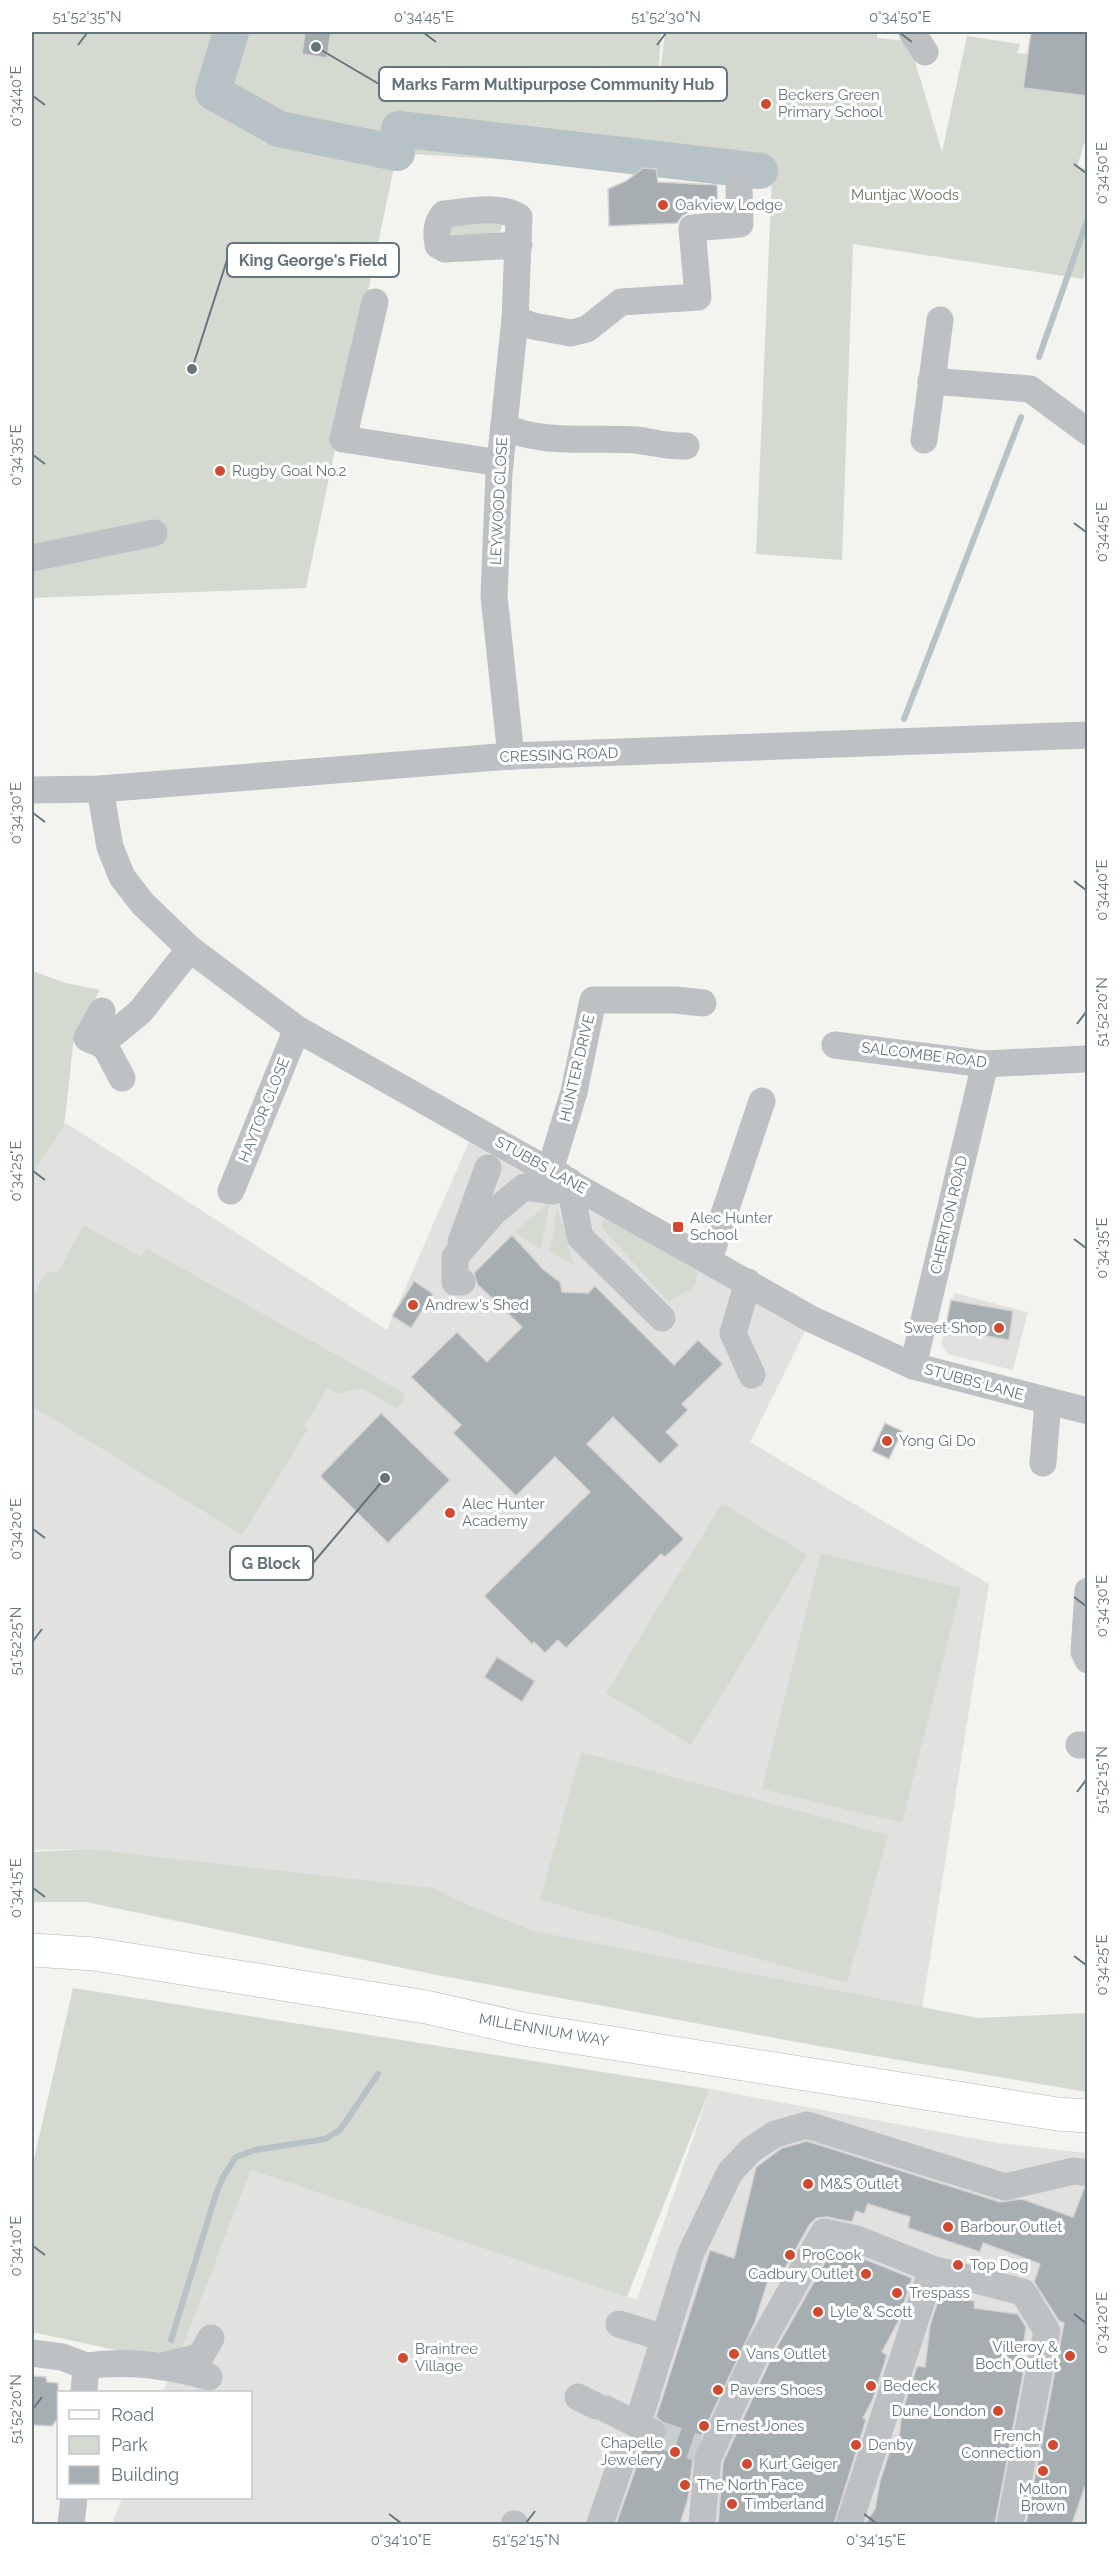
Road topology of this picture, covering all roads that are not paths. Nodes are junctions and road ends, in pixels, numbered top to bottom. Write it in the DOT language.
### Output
graph roads {
  1 [pos="738,187"];
  2 [pos="519,245"];
  3 [pos="375,303"];
  4 [pos="515,319"];
  5 [pos="940,320"];
  6 [pos="931,381"];
  7 [pos="504,427"];
  8 [pos="1088,432"];
  9 [pos="924,440"];
  10 [pos="686,446"];
  11 [pos="500,463"];
  12 [pos="154,533"];
  13 [pos="32,558"];
  14 [pos="1088,735"];
  15 [pos="511,756"];
  16 [pos="100,789"];
  17 [pos="32,790"];
  18 [pos="190,949"];
  19 [pos="703,1003"];
  20 [pos="102,1011"];
  21 [pos="297,1029"];
  22 [pos="835,1045"];
  23 [pos="98,1054"];
  24 [pos="1084,1059"];
  25 [pos="985,1064"];
  26 [pos="122,1078"];
  27 [pos="762,1101"];
  28 [pos="488,1168"];
  29 [pos="560,1176"];
  30 [pos="231,1191"];
  31 [pos="709,1259"];
  32 [pos="748,1282"];
  33 [pos="662,1318"];
  34 [pos="914,1366"];
  35 [pos="752,1375"];
  36 [pos="1048,1401"];
  37 [pos="1088,1411"];
  38 [pos="1043,1463"];
  39 [pos="1088,1591"];
  40 [pos="1088,1660"];
  41 [pos="32,1950"];
  42 [pos="1077,2117"];
  43 [pos="1088,2173"];
  44 [pos="932,2269"];
  45 [pos="619,2324"];
  46 [pos="664,2338"];
  47 [pos="32,2353"];
  48 [pos="159,2366"];
  49 [pos="85,2379"];
  50 [pos="201,2387"];
  51 [pos="594,2404"];
  52 [pos="624,2454"];
  53 [pos="74,2499"];
  54 [pos="71,2524"];
  55 [pos="600,2524"];
  56 [pos="702,2524"];
  57 [pos="849,2524"];
  58 [pos="1010,2524"];
  1 -- 4 [label="street"];
  2 -- 4 [label="street, LEYWOOD CLOSE"];
  3 -- 11 [label="street"];
  4 -- 7 [label="street, LEYWOOD CLOSE"];
  5 -- 6 [label="street"];
  6 -- 8 [label="street"];
  6 -- 9 [label="street"];
  7 -- 10 [label="street"];
  7 -- 11 [label="street, LEYWOOD CLOSE"];
  11 -- 15 [label="street, LEYWOOD CLOSE"];
  12 -- 13 [label="street"];
  14 -- 15 [label="street, CRESSING ROAD"];
  15 -- 16 [label="street, CRESSING ROAD"];
  16 -- 17 [label="street, CRESSING ROAD"];
  16 -- 18 [label="street, STUBBS LANE"];
  18 -- 21 [label="street, STUBBS LANE"];
  18 -- 23 [label="street"];
  19 -- 29 [label="street, HUNTER DRIVE"];
  20 -- 23 [label="street"];
  21 -- 29 [label="street, STUBBS LANE"];
  21 -- 30 [label="street, HAYTOR CLOSE"];
  22 -- 25 [label="street, SALCOMBE ROAD"];
  23 -- 26 [label="street"];
  24 -- 25 [label="street, SALCOMBE ROAD"];
  25 -- 34 [label="street, CHERITON ROAD"];
  27 -- 31 [label="street"];
  28 -- 29 [label="street"];
  29 -- 31 [label="street, STUBBS LANE"];
  29 -- 33 [label="street"];
  31 -- 32 [label="street, STUBBS LANE"];
  32 -- 34 [label="street, STUBBS LANE"];
  32 -- 35 [label="street"];
  34 -- 36 [label="street, STUBBS LANE"];
  36 -- 37 [label="street, STUBBS LANE"];
  36 -- 38 [label="street"];
  39 -- 40 [label="street"];
  41 -- 42 [label="main road, MILLENNIUM WAY"];
  43 -- 46 [label="street"];
  44 -- 56 [label="street"];
  44 -- 57 [label="street"];
  44 -- 58 [label="street"];
  45 -- 46 [label="street"];
  46 -- 51 [label="street"];
  47 -- 49 [label="street"];
  48 -- 49 [label="street"];
  48 -- 50 [label="street"];
  48 -- 50 [label="street"];
  52 -- 55 [label="street"];
  53 -- 54 [label="street"];
}
